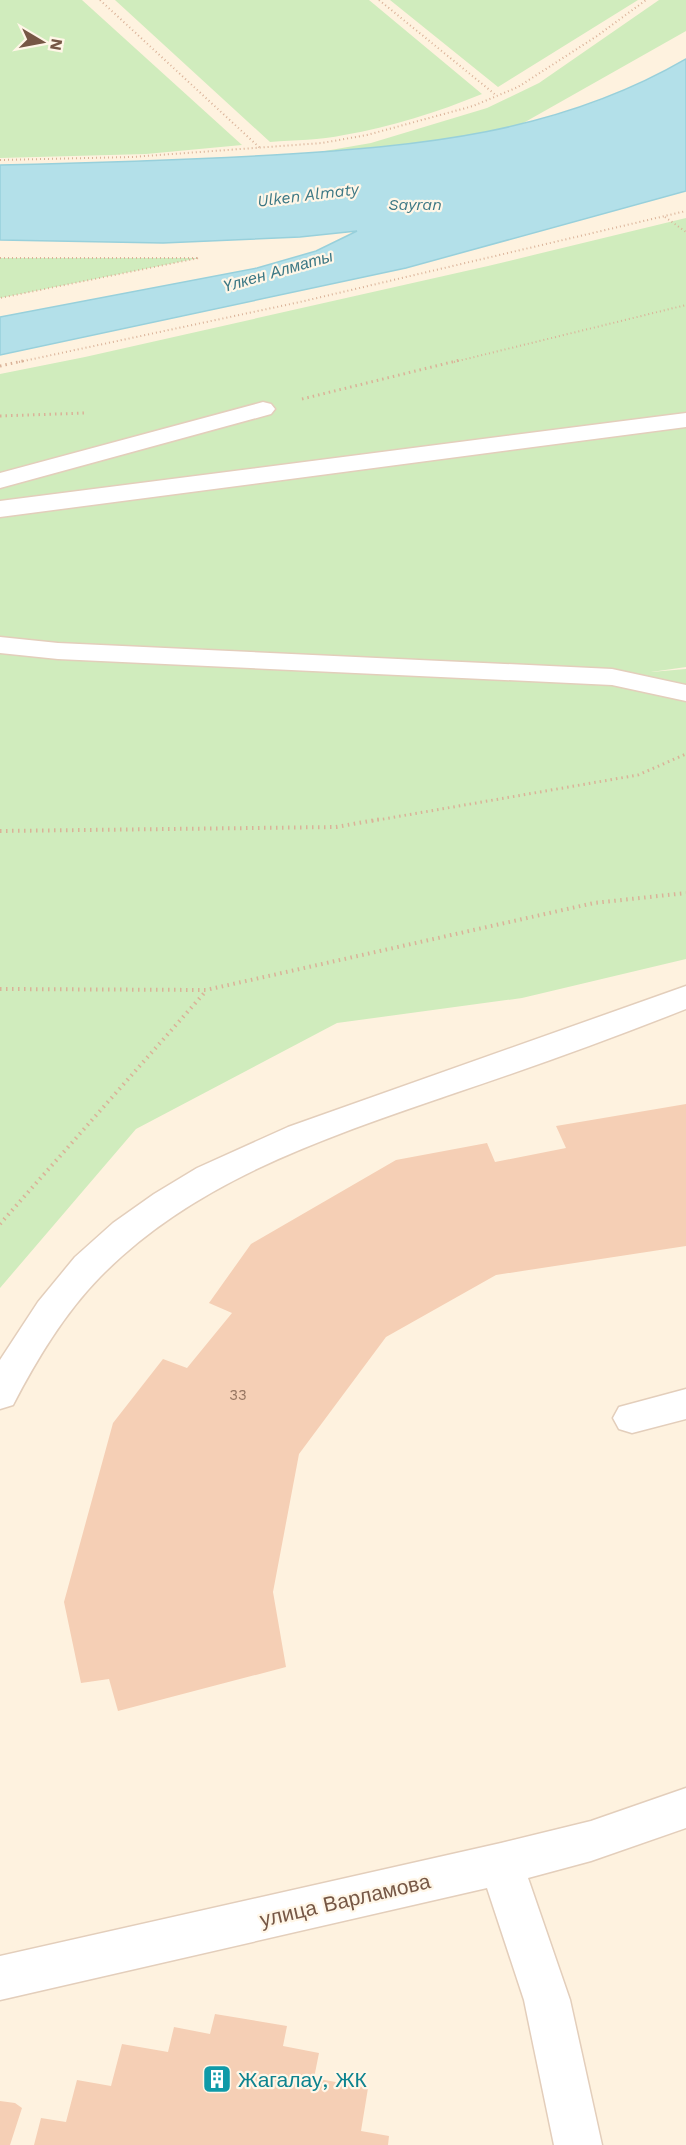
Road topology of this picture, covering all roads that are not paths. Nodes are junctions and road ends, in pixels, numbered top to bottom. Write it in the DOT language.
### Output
graph roads {
  1 [pos="263,409"];
  2 [pos="686,420"];
  3 [pos="0,481"];
  4 [pos="0,509"];
  5 [pos="0,645"];
  6 [pos="686,669"];
  7 [pos="612,677"];
  8 [pos="686,693"];
  9 [pos="686,997"];
  10 [pos="0,1394"];
  11 [pos="686,1404"];
  12 [pos="632,1418"];
  13 [pos="686,1808"];
  14 [pos="501,1864"];
  15 [pos="0,1978"];
  16 [pos="578,2145"];
  1 -- 3 [label="street"];
  2 -- 4 [label="street"];
  5 -- 7 [label="street"];
  6 -- 7 [label="street"];
  7 -- 8 [label="street"];
  9 -- 10 [label="street"];
  11 -- 12 [label="street"];
  13 -- 14 [label="street, улица Варламова"];
  14 -- 15 [label="street, улица Варламова"];
  14 -- 16 [label="street"];
}
